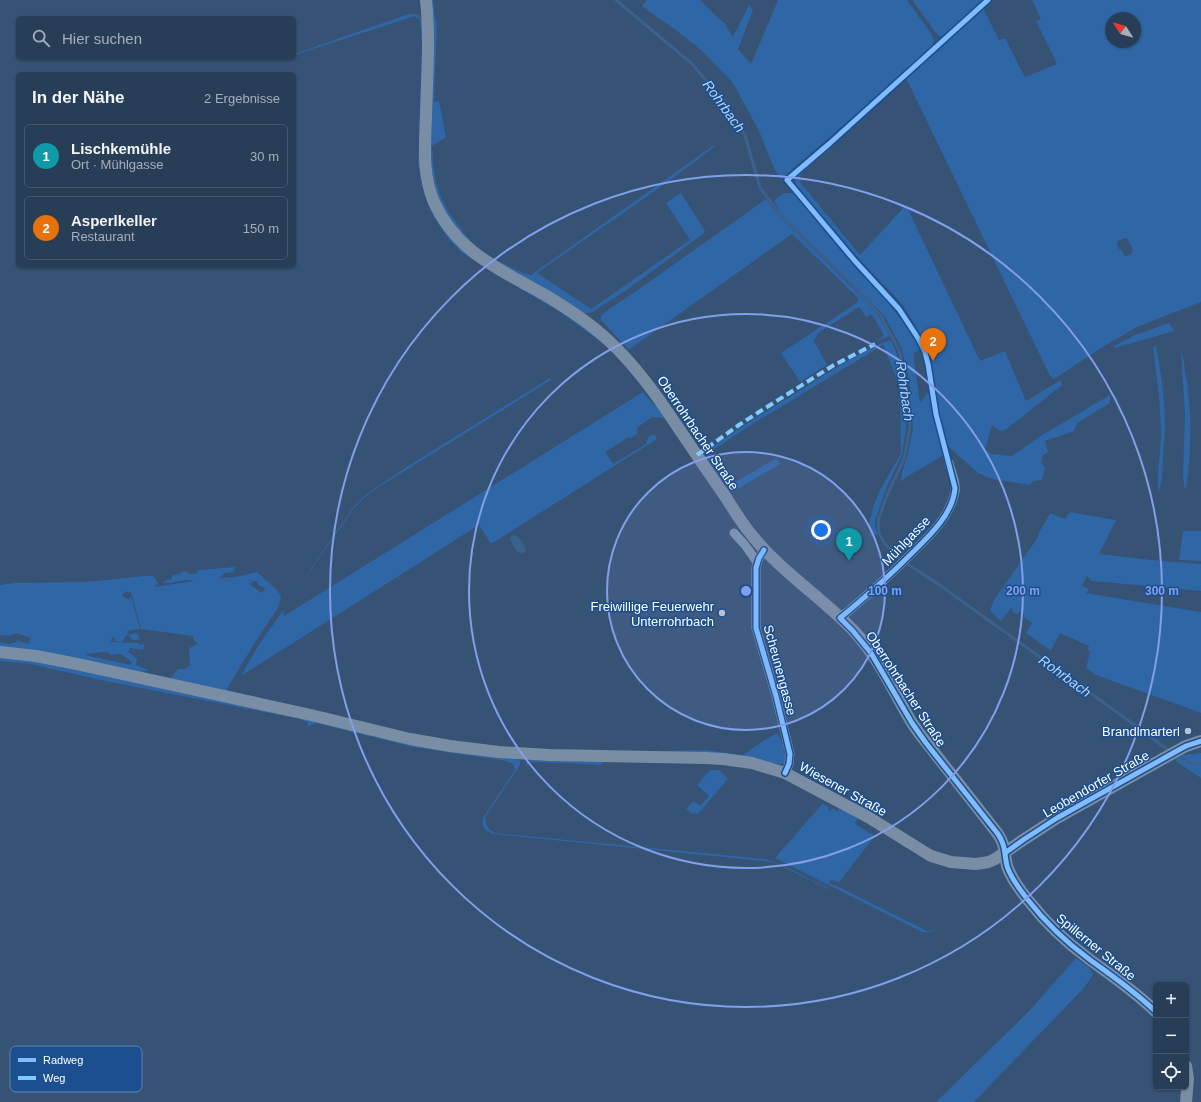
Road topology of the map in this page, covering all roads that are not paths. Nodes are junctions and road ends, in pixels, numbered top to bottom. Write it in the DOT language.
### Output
graph roads {
  1 [pos="426,0"];
  2 [pos="949,463"];
  3 [pos="734,533"];
  4 [pos="764,550"];
  5 [pos="757,562"];
  6 [pos="840,618"];
  7 [pos="0,652"];
  8 [pos="1201,741"];
  9 [pos="785,773"];
  10 [pos="1005,853"];
  11 [pos="1153,1009"];
  12 [pos="1187,1090"];
  13 [pos="1186,1102"];
  1 -- 4 [label="main road, Oberrohrbacher Straße"];
  2 -- 6 [label="street, Mühlgasse"];
  3 -- 5 [label="street"];
  4 -- 5 [label="street, Scheunengasse"];
  4 -- 6 [label="main road, Oberrohrbacher Straße"];
  5 -- 9 [label="street, Scheunengasse"];
  6 -- 10 [label="main road, Oberrohrbacher Straße"];
  7 -- 9 [label="main road, Wiesener Straße"];
  8 -- 10 [label="main road, Leobendorfer Straße"];
  9 -- 10 [label="main road, Wiesener Straße"];
  10 -- 11 [label="main road, Spillerner Straße"];
  12 -- 13 [label="main road"];
}
